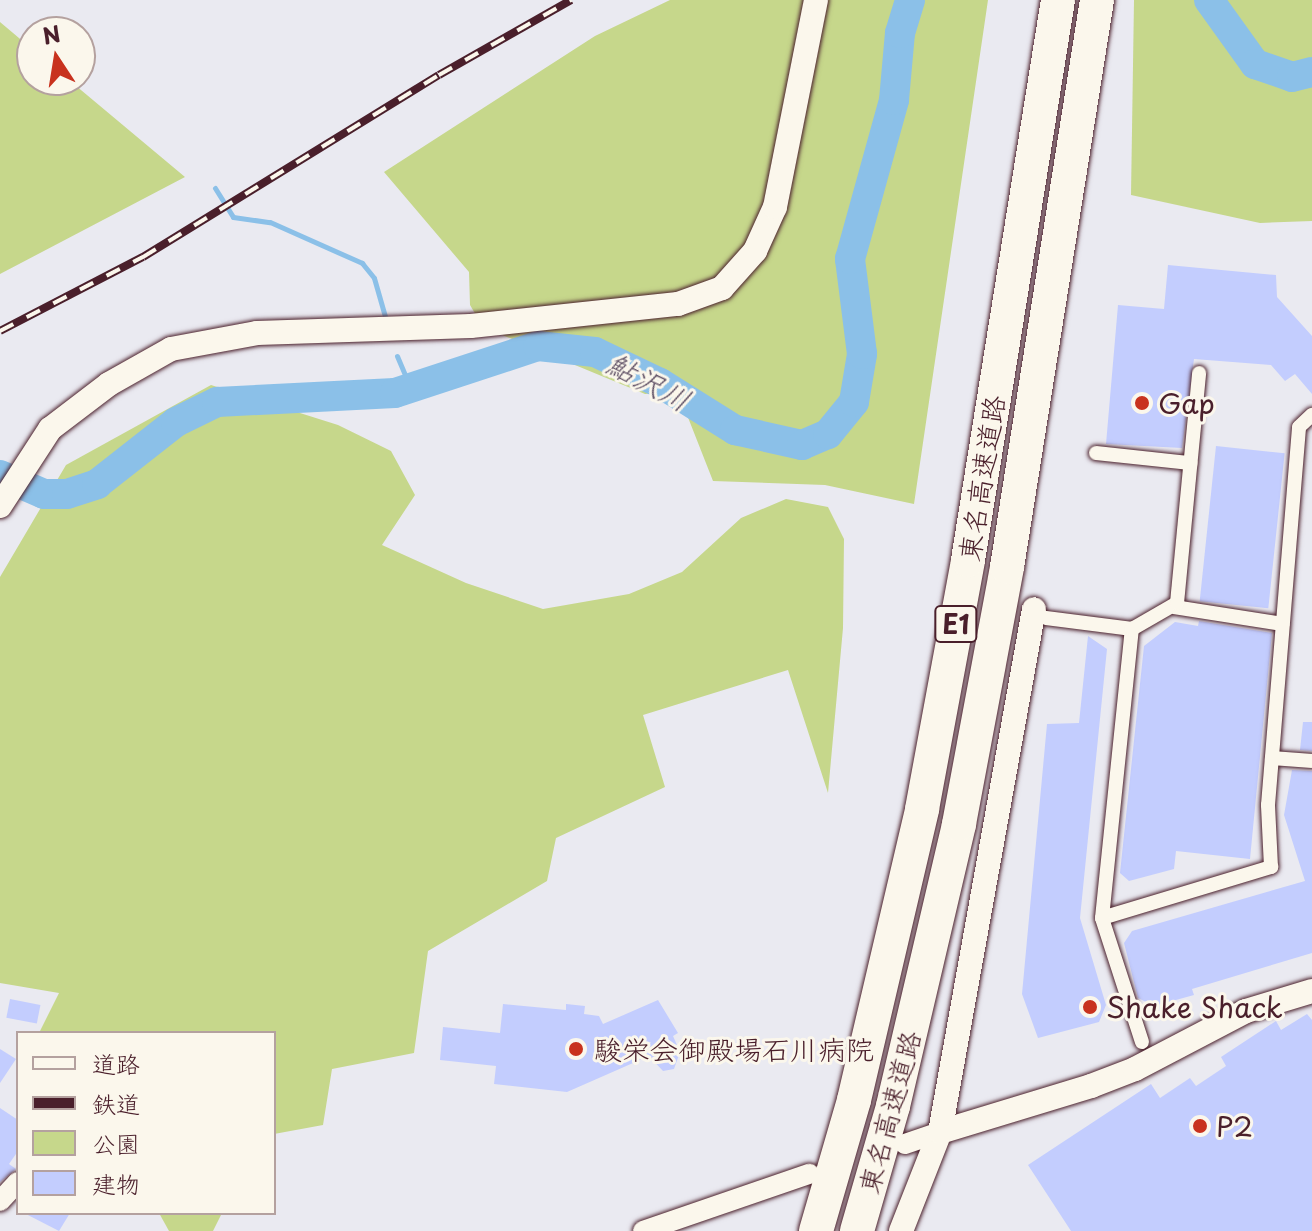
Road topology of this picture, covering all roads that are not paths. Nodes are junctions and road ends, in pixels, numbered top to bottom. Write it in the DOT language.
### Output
graph roads {
  1 [pos="816,0"];
  2 [pos="1057,4"];
  3 [pos="1096,9"];
  4 [pos="1199,373"];
  5 [pos="1312,415"];
  6 [pos="1096,453"];
  7 [pos="1190,463"];
  8 [pos="0,506"];
  9 [pos="1174,607"];
  10 [pos="1040,613"];
  11 [pos="1283,624"];
  12 [pos="1132,629"];
  13 [pos="1272,758"];
  14 [pos="1312,761"];
  15 [pos="1102,918"];
  16 [pos="1312,991"];
  17 [pos="1142,1042"];
  18 [pos="940,1132"];
  19 [pos="905,1144"];
  20 [pos="809,1174"];
  21 [pos="16,1184"];
  22 [pos="0,1201"];
  23 [pos="643,1231"];
  24 [pos="816,1231"];
  25 [pos="857,1231"];
  26 [pos="901,1231"];
  1 -- 8 [label="street"];
  2 -- 24 [label="highway, 東名高速道路 / E1"];
  3 -- 25 [label="highway, 東名高速道路 / E1"];
  4 -- 7 [label="street"];
  5 -- 11 [label="street"];
  6 -- 7 [label="street"];
  7 -- 9 [label="street"];
  9 -- 11 [label="street"];
  9 -- 12 [label="street"];
  10 -- 12 [label="street"];
  10 -- 18 [label="street"];
  11 -- 13 [label="street"];
  12 -- 15 [label="street"];
  13 -- 14 [label="street"];
  13 -- 15 [label="street"];
  15 -- 17 [label="street"];
  16 -- 18 [label="street"];
  18 -- 19 [label="street"];
  18 -- 26 [label="street"];
  20 -- 23 [label="street"];
  21 -- 22 [label="street"];
}
